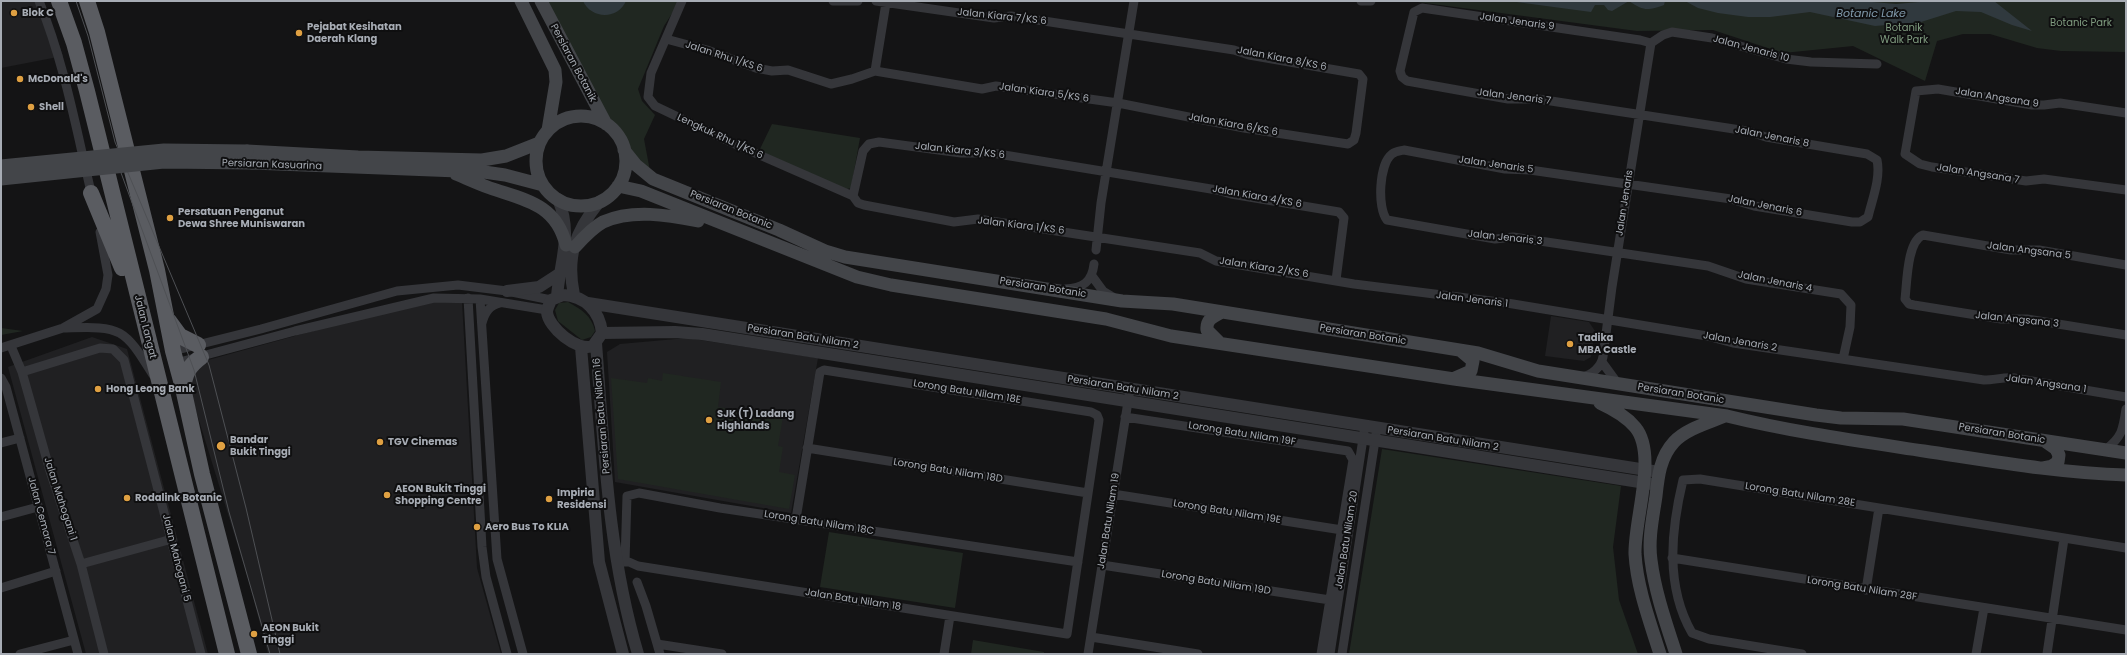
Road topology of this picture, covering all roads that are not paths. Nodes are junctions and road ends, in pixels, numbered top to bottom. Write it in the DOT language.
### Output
graph roads {
  1 [pos="39,1"];
  2 [pos="59,1"];
  3 [pos="87,1"];
  4 [pos="521,1"];
  5 [pos="541,1"];
  6 [pos="682,1"];
  7 [pos="833,1"];
  8 [pos="858,1"];
  9 [pos="876,1"];
  10 [pos="1134,1"];
  11 [pos="1361,1"];
  12 [pos="1370,1"];
  13 [pos="886,3"];
  14 [pos="1129,34"];
  15 [pos="666,38"];
  16 [pos="1406,42"];
  17 [pos="1651,43"];
  18 [pos="1877,64"];
  19 [pos="875,70"];
  20 [pos="1118,103"];
  21 [pos="2126,114"];
  22 [pos="1639,115"];
  23 [pos="606,124"];
  24 [pos="548,130"];
  25 [pos="539,143"];
  26 [pos="1348,144"];
  27 [pos="624,150"];
  28 [pos="1905,154"];
  29 [pos="250,157"];
  30 [pos="1,166"];
  31 [pos="107,172"];
  32 [pos="450,172"];
  33 [pos="1106,172"];
  34 [pos="1,179"];
  35 [pos="1382,180"];
  36 [pos="1629,184"];
  37 [pos="543,185"];
  38 [pos="618,186"];
  39 [pos="1876,187"];
  40 [pos="2126,190"];
  41 [pos="91,193"];
  42 [pos="854,196"];
  43 [pos="558,199"];
  44 [pos="599,202"];
  45 [pos="729,227"];
  46 [pos="1098,237"];
  47 [pos="570,246"];
  48 [pos="1096,250"];
  49 [pos="1617,254"];
  50 [pos="1094,264"];
  51 [pos="2126,264"];
  52 [pos="559,274"];
  53 [pos="1092,276"];
  54 [pos="1336,280"];
  55 [pos="1052,289"];
  56 [pos="508,291"];
  57 [pos="574,295"];
  58 [pos="468,298"];
  59 [pos="480,299"];
  60 [pos="1122,301"];
  61 [pos="139,302"];
  62 [pos="502,302"];
  63 [pos="552,302"];
  64 [pos="588,303"];
  65 [pos="1909,304"];
  66 [pos="1222,312"];
  67 [pos="166,318"];
  68 [pos="1608,320"];
  69 [pos="481,325"];
  70 [pos="63,328"];
  71 [pos="2126,335"];
  72 [pos="800,337"];
  73 [pos="599,338"];
  74 [pos="1219,342"];
  75 [pos="11,346"];
  76 [pos="582,347"];
  77 [pos="1,348"];
  78 [pos="798,350"];
  79 [pos="1459,350"];
  80 [pos="199,351"];
  81 [pos="171,358"];
  82 [pos="1843,359"];
  83 [pos="1602,362"];
  84 [pos="1871,363"];
  85 [pos="22,372"];
  86 [pos="1,378"];
  87 [pos="1580,378"];
  88 [pos="1454,379"];
  89 [pos="1618,384"];
  90 [pos="183,388"];
  91 [pos="1130,389"];
  92 [pos="162,394"];
  93 [pos="1590,397"];
  94 [pos="2126,397"];
  95 [pos="1128,402"];
  96 [pos="487,408"];
  97 [pos="474,409"];
  98 [pos="2126,409"];
  99 [pos="1727,416"];
  100 [pos="1125,417"];
  101 [pos="1371,427"];
  102 [pos="2124,435"];
  103 [pos="20,438"];
  104 [pos="1368,440"];
  105 [pos="2044,441"];
  106 [pos="1,443"];
  107 [pos="807,448"];
  108 [pos="2105,450"];
  109 [pos="2126,453"];
  110 [pos="179,462"];
  111 [pos="2039,469"];
  112 [pos="2126,475"];
  113 [pos="1644,476"];
  114 [pos="1658,478"];
  115 [pos="1088,493"];
  116 [pos="1113,494"];
  117 [pos="38,507"];
  118 [pos="1879,508"];
  119 [pos="1,517"];
  120 [pos="796,519"];
  121 [pos="1342,530"];
  122 [pos="172,539"];
  123 [pos="2064,539"];
  124 [pos="495,546"];
  125 [pos="482,547"];
  126 [pos="2126,548"];
  127 [pos="1672,558"];
  128 [pos="1078,562"];
  129 [pos="81,564"];
  130 [pos="620,565"];
  131 [pos="1102,565"];
  132 [pos="56,572"];
  133 [pos="637,582"];
  134 [pos="1,588"];
  135 [pos="1866,590"];
  136 [pos="1330,600"];
  137 [pos="1984,608"];
  138 [pos="950,616"];
  139 [pos="2052,618"];
  140 [pos="2126,630"];
  141 [pos="1091,638"];
  142 [pos="74,640"];
  143 [pos="658,644"];
  144 [pos="20,654"];
  145 [pos="78,654"];
  146 [pos="104,654"];
  147 [pos="201,654"];
  148 [pos="227,654"];
  149 [pos="249,654"];
  150 [pos="508,654"];
  151 [pos="523,654"];
  152 [pos="623,654"];
  153 [pos="638,654"];
  154 [pos="660,654"];
  155 [pos="722,654"];
  156 [pos="944,654"];
  157 [pos="1088,654"];
  158 [pos="1198,654"];
  159 [pos="1321,654"];
  160 [pos="1330,654"];
  161 [pos="1342,654"];
  162 [pos="1660,654"];
  163 [pos="1676,654"];
  164 [pos="1802,654"];
  165 [pos="1976,654"];
  166 [pos="2047,654"];
  1 -- 41 [label="street"];
  2 -- 31 [label="highway, Jalan Langat"];
  3 -- 67 [label="highway, Jalan Langat"];
  4 -- 24 [label="main road, Persiaran Botanik"];
  5 -- 23 [label="main road, Persiaran Botanik"];
  6 -- 15 [label="street, Lengkuk Rhu 1/KS 6"];
  7 -- 8 [label="street"];
  9 -- 13 [label="street, Jalan Kiara 7/KS 6"];
  10 -- 14 [label="street"];
  11 -- 12 [label="street"];
  13 -- 14 [label="street, Jalan Kiara 7/KS 6"];
  13 -- 19 [label="street"];
  14 -- 20 [label="street"];
  14 -- 26 [label="street, Jalan Kiara 8/KS 6"];
  15 -- 19 [label="street, Jalan Rhu 1/KS 6"];
  15 -- 42 [label="street, Lengkuk Rhu 1/KS 6"];
  16 -- 17 [label="street, Jalan Jenaris 9"];
  16 -- 22 [label="street, Jalan Jenaris 7"];
  17 -- 18 [label="street, Jalan Jenaris 10"];
  17 -- 22 [label="street, Jalan Jenaris"];
  19 -- 20 [label="street, Jalan Kiara 5/KS 6"];
  20 -- 26 [label="street, Jalan Kiara 6/KS 6"];
  20 -- 33 [label="street"];
  21 -- 28 [label="street, Jalan Angsana 9"];
  22 -- 36 [label="street, Jalan Jenaris"];
  22 -- 39 [label="street, Jalan Jenaris 8"];
  23 -- 24 [label="main road"];
  23 -- 27 [label="main road"];
  24 -- 25 [label="main road"];
  25 -- 29 [label="main road, Persiaran Kasuarina"];
  25 -- 37 [label="main road"];
  27 -- 38 [label="main road"];
  27 -- 55 [label="main road, Persiaran Botanic"];
  28 -- 40 [label="street, Jalan Angsana 7"];
  29 -- 30 [label="main road, Persiaran Kasuarina, bridge"];
  29 -- 32 [label="main road, Persiaran Kasuarina"];
  29 -- 34 [label="main road, Persiaran Kasuarina, bridge"];
  31 -- 61 [label="highway, Jalan Langat"];
  31 -- 81 [label="highway"];
  32 -- 37 [label="main road, Persiaran Kasuarina"];
  32 -- 47 [label="main road"];
  33 -- 42 [label="street, Jalan Kiara 3/KS 6"];
  33 -- 46 [label="street"];
  33 -- 54 [label="street, Jalan Kiara 4/KS 6"];
  35 -- 36 [label="street, Jalan Jenaris 5"];
  35 -- 49 [label="street, Jalan Jenaris 3"];
  36 -- 39 [label="street, Jalan Jenaris 6"];
  36 -- 49 [label="street, Jalan Jenaris"];
  37 -- 43 [label="main road"];
  38 -- 44 [label="main road"];
  38 -- 45 [label="main road, Persiaran Botanic"];
  41 -- 61 [label="highway"];
  41 -- 70 [label="street"];
  42 -- 46 [label="street, Jalan Kiara 1/KS 6"];
  43 -- 44 [label="main road"];
  43 -- 47 [label="street"];
  44 -- 47 [label="street"];
  45 -- 47 [label="main road"];
  45 -- 74 [label="main road, Persiaran Botanic"];
  46 -- 48 [label="street"];
  46 -- 54 [label="street, Jalan Kiara 2/KS 6"];
  47 -- 52 [label="street"];
  47 -- 57 [label="street"];
  49 -- 68 [label="street, Jalan Jenaris"];
  49 -- 82 [label="street, Jalan Jenaris 4"];
  50 -- 53 [label="street"];
  51 -- 65 [label="street, Jalan Angsana 5"];
  52 -- 56 [label="street"];
  52 -- 63 [label="street"];
  53 -- 55 [label="street"];
  53 -- 60 [label="street"];
  54 -- 68 [label="street, Jalan Jenaris 1"];
  55 -- 60 [label="main road, Persiaran Botanic"];
  56 -- 63 [label="street"];
  56 -- 80 [label="street"];
  57 -- 63 [label="street"];
  57 -- 64 [label="street"];
  58 -- 59 [label="street"];
  58 -- 80 [label="street"];
  58 -- 97 [label="street"];
  59 -- 62 [label="street"];
  59 -- 69 [label="street"];
  60 -- 66 [label="main road, Persiaran Botanic"];
  61 -- 92 [label="highway, Jalan Langat"];
  62 -- 63 [label="street"];
  62 -- 69 [label="street"];
  63 -- 76 [label="street"];
  64 -- 72 [label="street, Persiaran Batu Nilam 2"];
  64 -- 73 [label="street"];
  65 -- 71 [label="street, Jalan Angsana 3"];
  66 -- 74 [label="main road"];
  66 -- 79 [label="main road, Persiaran Botanic"];
  67 -- 80 [label="highway"];
  67 -- 81 [label="highway, Jalan Langat"];
  68 -- 82 [label="street, Jalan Jenaris 2"];
  68 -- 83 [label="street, Jalan Jenaris"];
  69 -- 96 [label="street"];
  70 -- 75 [label="street"];
  70 -- 92 [label="street"];
  72 -- 78 [label="street"];
  72 -- 91 [label="street, Persiaran Batu Nilam 2"];
  73 -- 76 [label="street"];
  73 -- 78 [label="street, Persiaran Batu Nilam 2"];
  73 -- 130 [label="street, Persiaran Batu Nilam 16"];
  74 -- 88 [label="main road, Persiaran Botanic"];
  75 -- 77 [label="street"];
  75 -- 85 [label="street, Jalan Mahogani 1"];
  76 -- 152 [label="street, Persiaran Batu Nilam 16"];
  78 -- 95 [label="street, Persiaran Batu Nilam 2"];
  79 -- 87 [label="main road, Persiaran Botanic"];
  79 -- 88 [label="main road"];
  80 -- 81 [label="street"];
  80 -- 90 [label="highway"];
  81 -- 90 [label="highway, Jalan Langat"];
  81 -- 110 [label="highway"];
  82 -- 84 [label="street, Jalan Jenaris 2"];
  83 -- 87 [label="street"];
  83 -- 89 [label="street"];
  84 -- 94 [label="street, Jalan Angsana 1"];
  85 -- 122 [label="street, Jalan Mahogani 5"];
  85 -- 129 [label="street, Jalan Mahogani 1"];
  86 -- 103 [label="street, Jalan Cemara 7"];
  87 -- 89 [label="main road, Persiaran Botanic"];
  88 -- 93 [label="main road, Persiaran Botanic"];
  89 -- 105 [label="main road, Persiaran Botanic"];
  90 -- 149 [label="highway, Jalan Langat"];
  91 -- 95 [label="street, Jalan Batu Nilam 19"];
  91 -- 101 [label="street, Persiaran Batu Nilam 2"];
  92 -- 110 [label="highway, Jalan Langat"];
  93 -- 99 [label="main road, Persiaran Botanic"];
  93 -- 113 [label="main road"];
  95 -- 100 [label="street, Jalan Batu Nilam 19"];
  95 -- 104 [label="street, Persiaran Batu Nilam 2"];
  96 -- 97 [label="street"];
  96 -- 124 [label="street"];
  97 -- 125 [label="street"];
  98 -- 102 [label="street"];
  99 -- 111 [label="main road, Persiaran Botanic"];
  99 -- 114 [label="main road"];
  100 -- 116 [label="street, Jalan Batu Nilam 19"];
  100 -- 121 [label="street, Lorong Batu Nilam 19F"];
  101 -- 104 [label="street, Jalan Batu Nilam 20"];
  101 -- 113 [label="street, Persiaran Batu Nilam 2"];
  102 -- 108 [label="street"];
  103 -- 106 [label="street"];
  103 -- 117 [label="street, Jalan Cemara 7"];
  104 -- 113 [label="street, Persiaran Batu Nilam 2"];
  104 -- 160 [label="street, Jalan Batu Nilam 20"];
  104 -- 161 [label="street, Jalan Batu Nilam 20"];
  105 -- 108 [label="main road, Persiaran Botanic"];
  105 -- 111 [label="main road"];
  107 -- 115 [label="street, Lorong Batu Nilam 18D"];
  107 -- 115 [label="street, Lorong Batu Nilam 18E"];
  107 -- 120 [label="street"];
  108 -- 109 [label="main road, Persiaran Botanic"];
  110 -- 148 [label="highway, Jalan Langat"];
  111 -- 112 [label="main road, Persiaran Botanic"];
  113 -- 114 [label="street, Persiaran Batu Nilam 2"];
  113 -- 162 [label="main road"];
  114 -- 163 [label="main road"];
  115 -- 128 [label="street"];
  116 -- 121 [label="street, Lorong Batu Nilam 19E"];
  116 -- 131 [label="street, Jalan Batu Nilam 19"];
  117 -- 119 [label="street"];
  117 -- 132 [label="street, Jalan Cemara 7"];
  118 -- 123 [label="street, Lorong Batu Nilam 28E"];
  118 -- 127 [label="street, Lorong Batu Nilam 28E"];
  118 -- 135 [label="street"];
  120 -- 128 [label="street, Lorong Batu Nilam 18C"];
  120 -- 130 [label="street, Lorong Batu Nilam 18C"];
  121 -- 136 [label="street"];
  122 -- 129 [label="street"];
  122 -- 147 [label="street, Jalan Mahogani 5"];
  123 -- 126 [label="street, Lorong Batu Nilam 28E"];
  123 -- 139 [label="street"];
  124 -- 125 [label="street"];
  124 -- 151 [label="street"];
  125 -- 150 [label="street"];
  127 -- 135 [label="street, Lorong Batu Nilam 28F"];
  127 -- 164 [label="street, Lorong Batu Nilam 28E"];
  128 -- 138 [label="street, Jalan Batu Nilam 18"];
  129 -- 146 [label="street, Jalan Mahogani 1"];
  130 -- 138 [label="street, Jalan Batu Nilam 18"];
  130 -- 153 [label="street, Persiaran Batu Nilam 16"];
  131 -- 136 [label="street, Lorong Batu Nilam 19D"];
  131 -- 141 [label="street, Jalan Batu Nilam 19"];
  132 -- 134 [label="street"];
  132 -- 142 [label="street, Jalan Cemara 7"];
  133 -- 143 [label="street"];
  135 -- 137 [label="street, Lorong Batu Nilam 28F"];
  136 -- 159 [label="street"];
  137 -- 139 [label="street, Lorong Batu Nilam 28F"];
  137 -- 165 [label="street"];
  138 -- 156 [label="street"];
  139 -- 140 [label="street, Lorong Batu Nilam 28F"];
  139 -- 166 [label="street"];
  141 -- 157 [label="street, Jalan Batu Nilam 19"];
  141 -- 158 [label="street"];
  142 -- 144 [label="street"];
  142 -- 145 [label="street, Jalan Cemara 7"];
  143 -- 154 [label="street"];
  143 -- 155 [label="street"];
}
